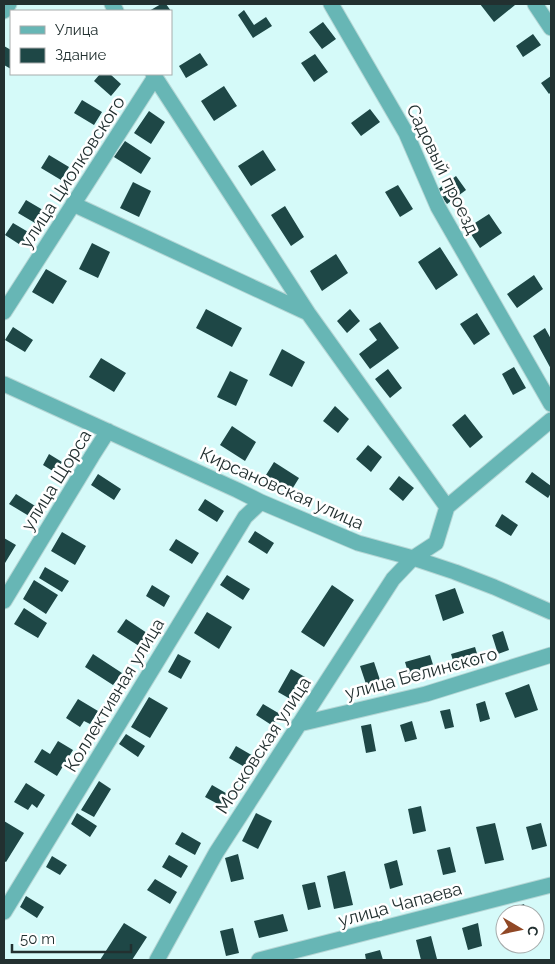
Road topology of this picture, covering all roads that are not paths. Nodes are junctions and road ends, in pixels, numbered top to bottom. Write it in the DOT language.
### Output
graph roads {
  1 [pos="9,4"];
  2 [pos="331,4"];
  3 [pos="535,4"];
  4 [pos="4,11"];
  5 [pos="551,28"];
  6 [pos="154,76"];
  7 [pos="72,204"];
  8 [pos="4,312"];
  9 [pos="308,314"];
  10 [pos="4,384"];
  11 [pos="551,404"];
  12 [pos="551,420"];
  13 [pos="108,431"];
  14 [pos="261,502"];
  15 [pos="448,507"];
  16 [pos="413,558"];
  17 [pos="4,601"];
  18 [pos="551,612"];
  19 [pos="551,655"];
  20 [pos="299,724"];
  21 [pos="551,884"];
  22 [pos="4,912"];
  23 [pos="157,960"];
  24 [pos="259,960"];
  1 -- 4 [label="street"];
  2 -- 11 [label="street, Садовый проезд"];
  3 -- 5 [label="street"];
  6 -- 7 [label="street, улица Циолковского"];
  6 -- 9 [label="street"];
  7 -- 8 [label="street, улица Циолковского"];
  7 -- 9 [label="street"];
  9 -- 15 [label="street"];
  10 -- 13 [label="street, Кирсановская улица"];
  12 -- 15 [label="street"];
  13 -- 14 [label="street, Кирсановская улица"];
  13 -- 17 [label="street, улица Щорса"];
  14 -- 16 [label="street, Кирсановская улица"];
  14 -- 22 [label="street, Коллективная улица"];
  15 -- 16 [label="street"];
  16 -- 18 [label="street, Кирсановская улица"];
  16 -- 20 [label="street, Московская улица"];
  19 -- 20 [label="street, улица Белинского"];
  20 -- 23 [label="street, Московская улица"];
  21 -- 24 [label="street, улица Чапаева"];
}
